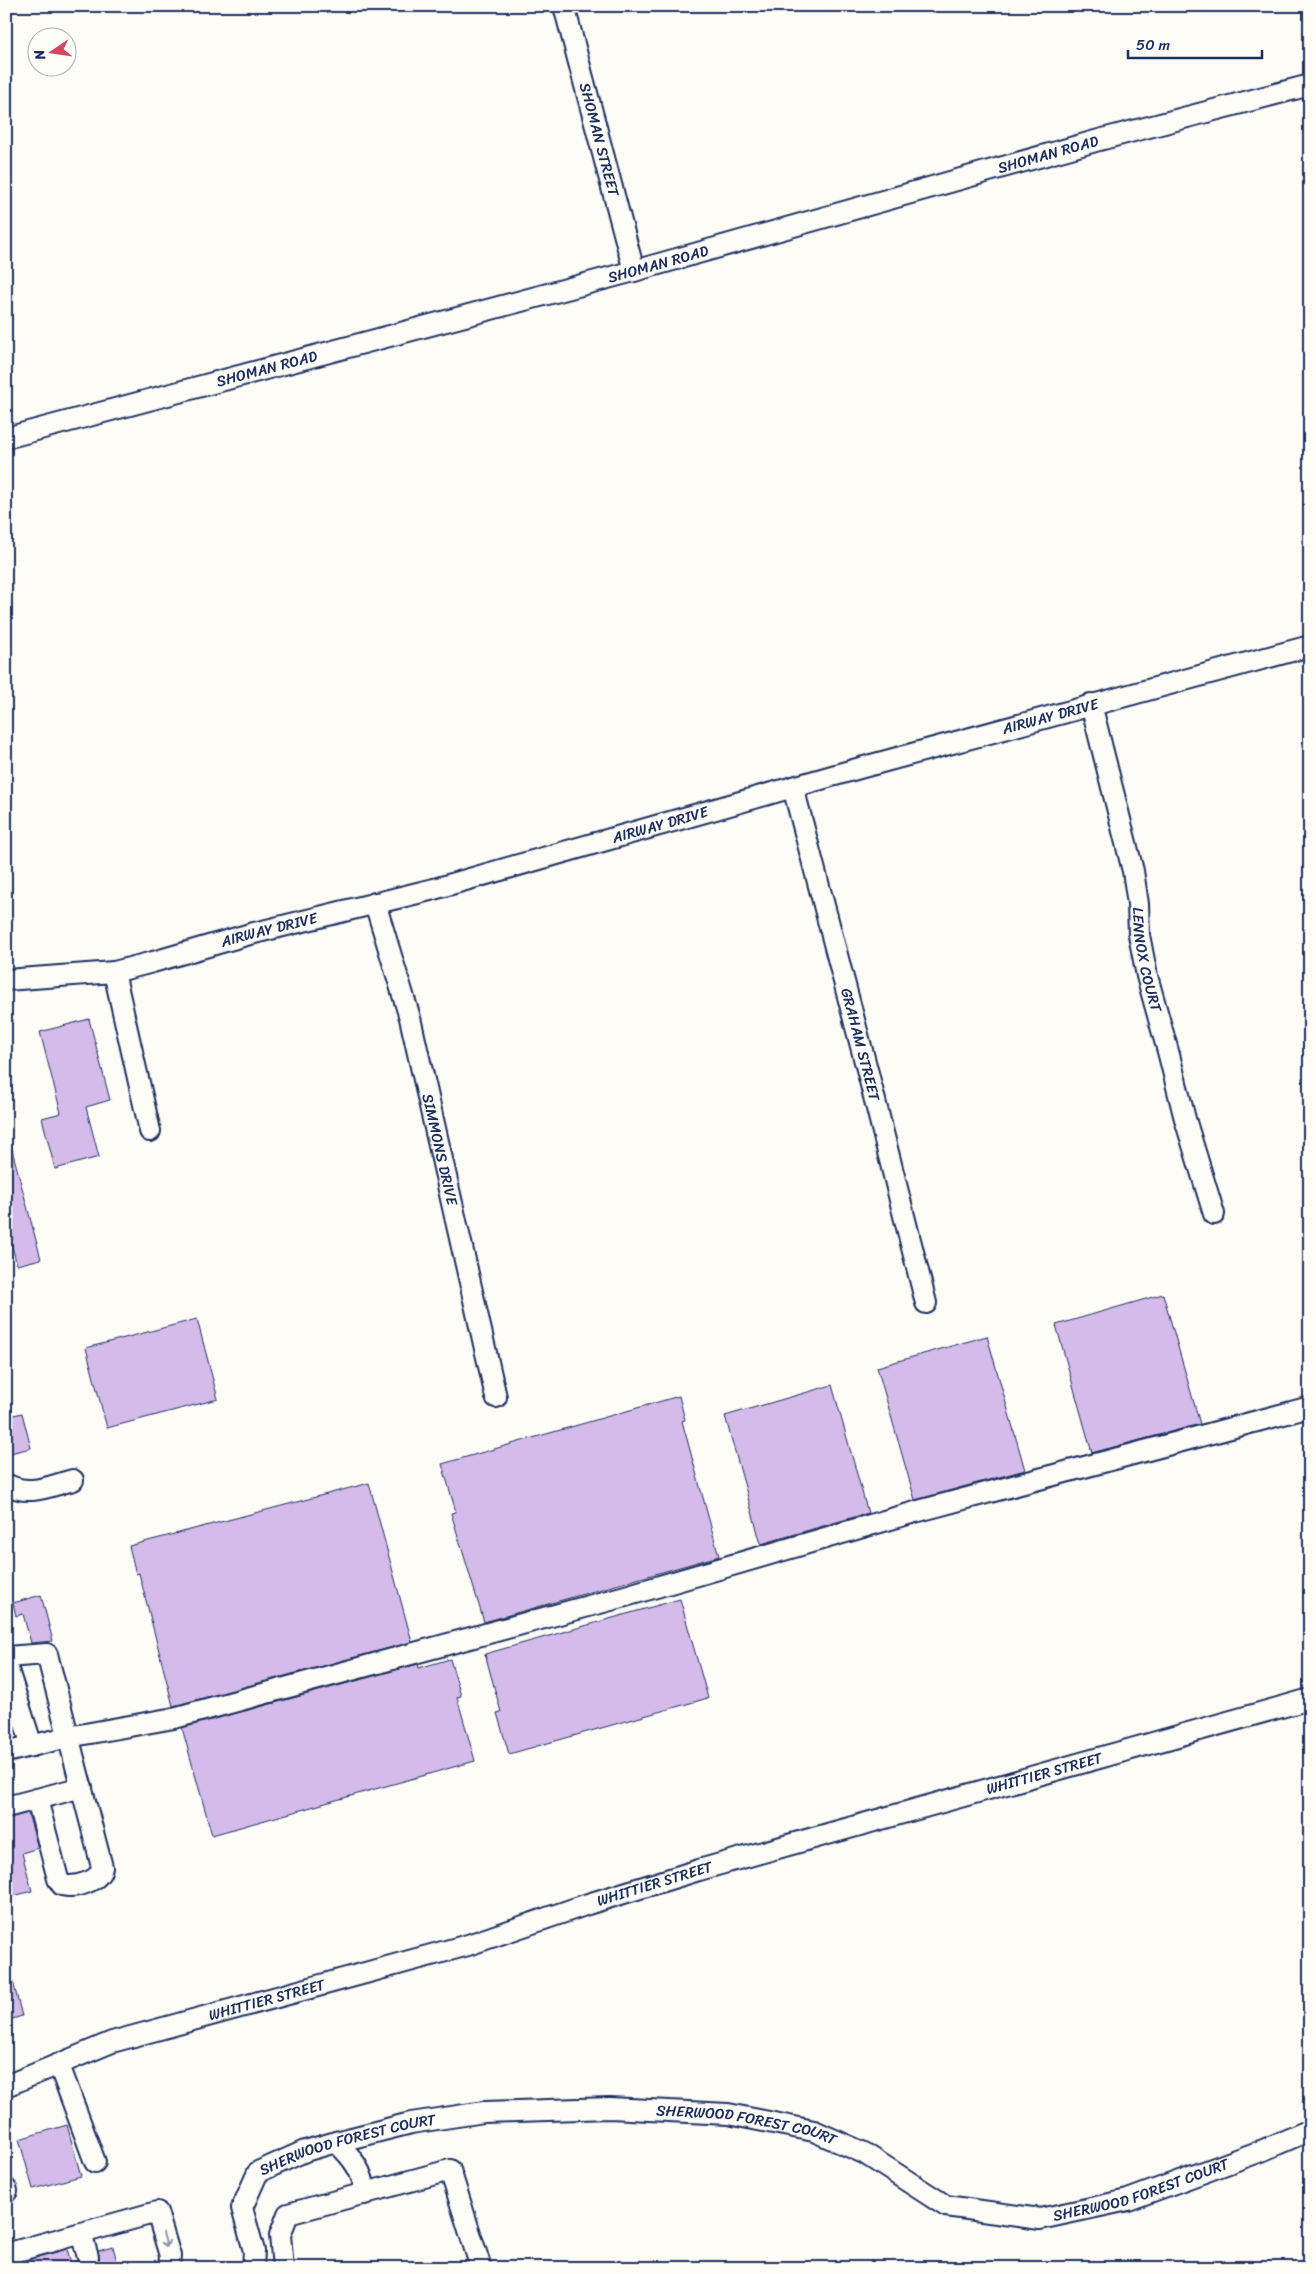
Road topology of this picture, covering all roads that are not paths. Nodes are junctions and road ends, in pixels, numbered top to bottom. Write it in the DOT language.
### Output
graph roads {
  1 [pos="564,6"];
  2 [pos="1310,85"];
  3 [pos="634,271"];
  4 [pos="6,438"];
  5 [pos="1310,646"];
  6 [pos="1091,704"];
  7 [pos="793,787"];
  8 [pos="375,904"];
  9 [pos="114,972"];
  10 [pos="6,980"];
  11 [pos="150,1131"];
  12 [pos="1214,1214"];
  13 [pos="926,1303"];
  14 [pos="496,1397"];
  15 [pos="1310,1407"];
  16 [pos="73,1480"];
  17 [pos="6,1484"];
  18 [pos="6,1657"];
  19 [pos="6,1664"];
  20 [pos="1310,1699"];
  21 [pos="68,1737"];
  22 [pos="32,1746"];
  23 [pos="6,1752"];
  24 [pos="82,1787"];
  25 [pos="37,1799"];
  26 [pos="6,1807"];
  27 [pos="59,2065"];
  28 [pos="6,2086"];
  29 [pos="1310,2130"];
  30 [pos="336,2142"];
  31 [pos="95,2162"];
  32 [pos="365,2194"];
  33 [pos="81,2233"];
  34 [pos="6,2254"];
  35 [pos="88,2258"];
  36 [pos="169,2268"];
  37 [pos="252,2268"];
  38 [pos="283,2268"];
  39 [pos="481,2268"];
  1 -- 3 [label="street, SHOMAN STREET"];
  2 -- 3 [label="street, SHOMAN ROAD"];
  3 -- 4 [label="street, SHOMAN ROAD"];
  5 -- 6 [label="street, AIRWAY DRIVE"];
  6 -- 7 [label="street, AIRWAY DRIVE"];
  6 -- 12 [label="street, LENNOX COURT"];
  7 -- 8 [label="street, AIRWAY DRIVE"];
  7 -- 13 [label="street, GRAHAM STREET"];
  8 -- 9 [label="street, AIRWAY DRIVE"];
  8 -- 14 [label="street, SIMMONS DRIVE"];
  9 -- 10 [label="street, AIRWAY DRIVE"];
  9 -- 11 [label="street"];
  15 -- 21 [label="street"];
  16 -- 17 [label="street"];
  18 -- 21 [label="street"];
  19 -- 22 [label="street"];
  20 -- 27 [label="street, WHITTIER STREET"];
  21 -- 22 [label="street"];
  21 -- 24 [label="street"];
  22 -- 23 [label="street"];
  24 -- 25 [label="street"];
  24 -- 25 [label="street"];
  25 -- 26 [label="street"];
  27 -- 28 [label="street, WHITTIER STREET"];
  27 -- 31 [label="street"];
  29 -- 30 [label="street, SHERWOOD FOREST COURT"];
  30 -- 32 [label="street"];
  30 -- 37 [label="street, SHERWOOD FOREST COURT"];
  32 -- 38 [label="street"];
  32 -- 39 [label="street"];
  33 -- 34 [label="street"];
  33 -- 35 [label="street"];
  33 -- 36 [label="street, one-way"];
}
